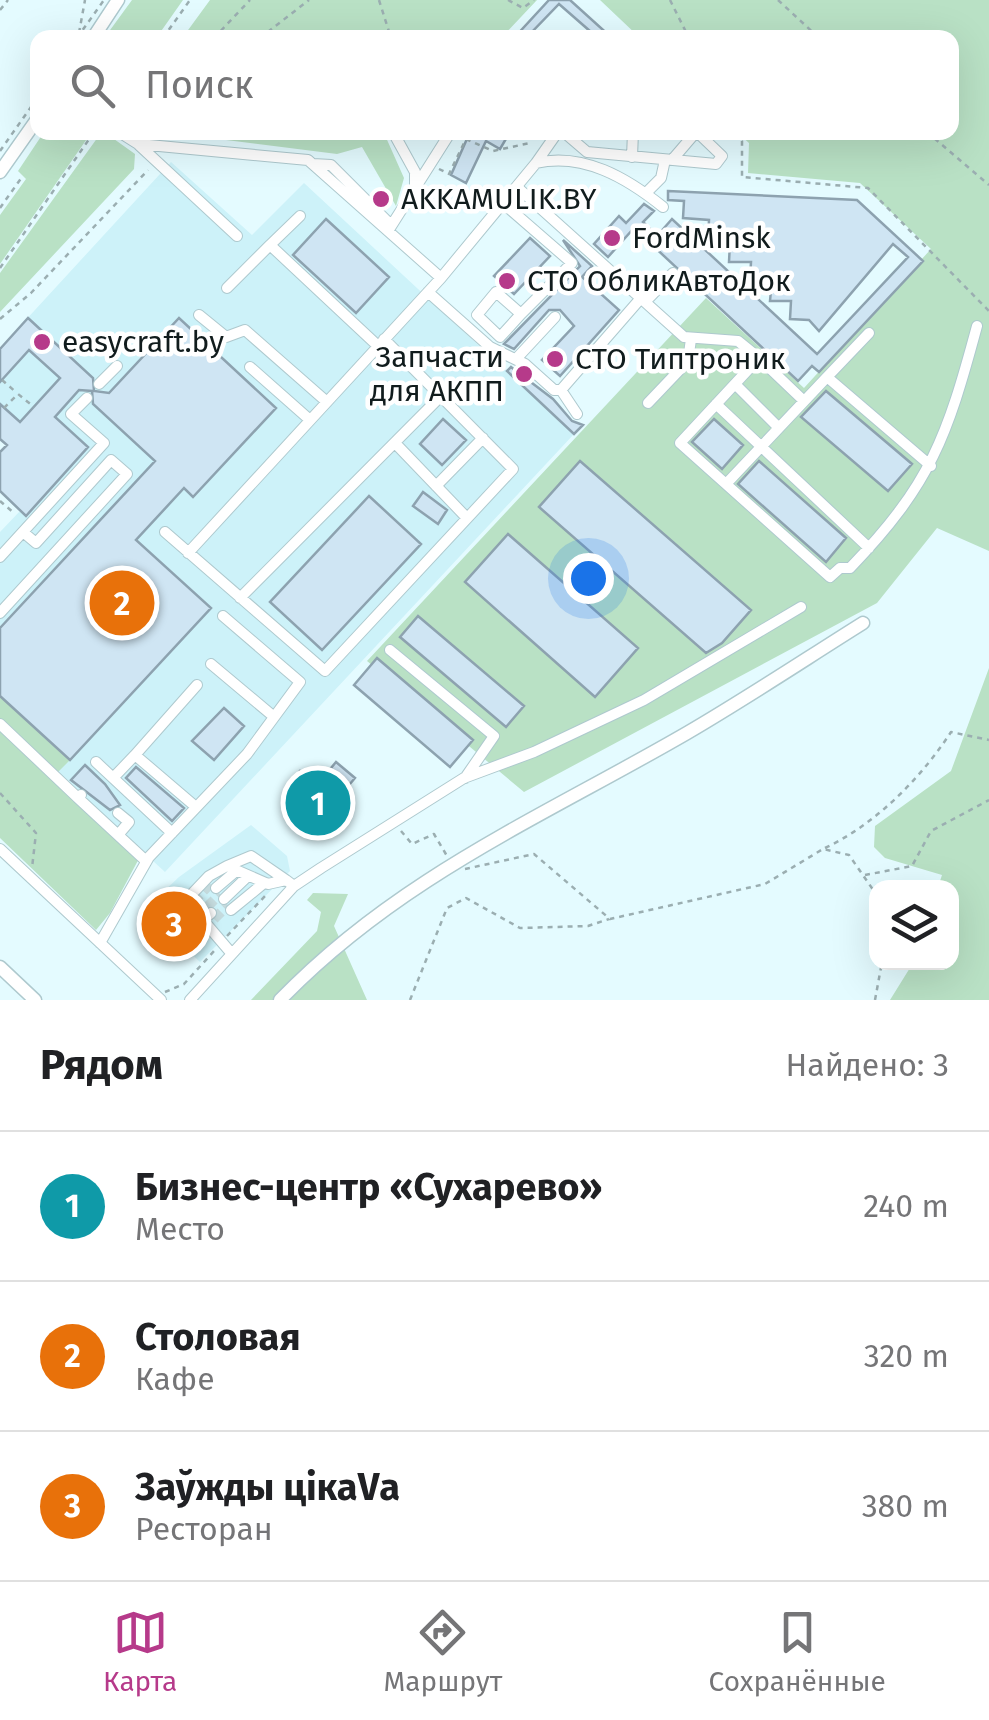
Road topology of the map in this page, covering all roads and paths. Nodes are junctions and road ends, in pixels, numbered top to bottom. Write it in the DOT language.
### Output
graph roads {
  1 [pos="8,0"];
  2 [pos="85,0"];
  3 [pos="104,0"];
  4 [pos="118,0"];
  5 [pos="190,0"];
  6 [pos="250,0"];
  7 [pos="309,0"];
  8 [pos="385,0"];
  9 [pos="508,0"];
  10 [pos="534,0"];
  11 [pos="670,0"];
  12 [pos="778,0"];
  13 [pos="379,2"];
  14 [pos="0,10"];
  15 [pos="80,30"];
  16 [pos="83,30"];
  17 [pos="98,30"];
  18 [pos="168,30"];
  19 [pos="222,30"];
  20 [pos="270,30"];
  21 [pos="388,30"];
  22 [pos="685,30"];
  23 [pos="810,30"];
  24 [pos="30,108"];
  25 [pos="30,129"];
  26 [pos="88,140"];
  27 [pos="132,140"];
  28 [pos="397,140"];
  29 [pos="446,140"];
  30 [pos="466,140"];
  31 [pos="468,140"];
  32 [pos="552,140"];
  33 [pos="574,140"];
  34 [pos="633,140"];
  35 [pos="689,140"];
  36 [pos="705,140"];
  37 [pos="741,140"];
  38 [pos="935,140"];
  39 [pos="530,143"];
  40 [pos="138,144"];
  41 [pos="0,151"];
  42 [pos="632,157"];
  43 [pos="668,160"];
  44 [pos="156,161"];
  45 [pos="536,163"];
  46 [pos="432,166"];
  47 [pos="0,172"];
  48 [pos="22,177"];
  49 [pos="415,185"];
  50 [pos="989,186"];
  51 [pos="518,188"];
  52 [pos="646,194"];
  53 [pos="0,197"];
  54 [pos="6,201"];
  55 [pos="504,204"];
  56 [pos="663,206"];
  57 [pos="0,208"];
  58 [pos="300,216"];
  59 [pos="390,228"];
  60 [pos="237,236"];
  61 [pos="270,245"];
  62 [pos="0,268"];
  63 [pos="673,274"];
  64 [pos="442,278"];
  65 [pos="227,288"];
  66 [pos="428,292"];
  67 [pos="643,300"];
  68 [pos="989,311"];
  69 [pos="521,314"];
  70 [pos="199,315"];
  71 [pos="555,317"];
  72 [pos="0,319"];
  73 [pos="977,326"];
  74 [pos="869,332"];
  75 [pos="691,339"];
  76 [pos="381,343"];
  77 [pos="760,358"];
  78 [pos="516,359"];
  79 [pos="117,366"];
  80 [pos="250,367"];
  81 [pos="827,377"];
  82 [pos="2,380"];
  83 [pos="99,384"];
  84 [pos="735,384"];
  85 [pos="561,390"];
  86 [pos="18,394"];
  87 [pos="442,396"];
  88 [pos="87,398"];
  89 [pos="804,400"];
  90 [pos="327,402"];
  91 [pos="648,403"];
  92 [pos="716,404"];
  93 [pos="34,407"];
  94 [pos="4,408"];
  95 [pos="577,414"];
  96 [pos="310,420"];
  97 [pos="779,428"];
  98 [pos="483,438"];
  99 [pos="395,443"];
  100 [pos="761,445"];
  101 [pos="931,466"];
  102 [pos="726,484"];
  103 [pos="436,486"];
  104 [pos="0,501"];
  105 [pos="14,514"];
  106 [pos="466,517"];
  107 [pos="23,532"];
  108 [pos="165,532"];
  109 [pos="36,543"];
  110 [pos="869,548"];
  111 [pos="188,554"];
  112 [pos="0,557"];
  113 [pos="51,558"];
  114 [pos="240,598"];
  115 [pos="801,608"];
  116 [pos="0,614"];
  117 [pos="223,616"];
  118 [pos="863,623"];
  119 [pos="390,650"];
  120 [pos="211,664"];
  121 [pos="197,686"];
  122 [pos="273,716"];
  123 [pos="0,724"];
  124 [pos="989,740"];
  125 [pos="135,755"];
  126 [pos="96,762"];
  127 [pos="114,778"];
  128 [pos="464,778"];
  129 [pos="0,793"];
  130 [pos="989,800"];
  131 [pos="196,807"];
  132 [pos="118,812"];
  133 [pos="393,823"];
  134 [pos="172,833"];
  135 [pos="118,834"];
  136 [pos="0,848"];
  137 [pos="823,849"];
  138 [pos="146,861"];
  139 [pos="243,874"];
  140 [pos="865,874"];
  141 [pos="869,881"];
  142 [pos="290,883"];
  143 [pos="28,884"];
  144 [pos="222,896"];
  145 [pos="207,916"];
  146 [pos="610,919"];
  147 [pos="100,943"];
  148 [pos="179,944"];
  149 [pos="232,954"];
  150 [pos="0,967"];
  151 [pos="881,970"];
  152 [pos="35,1000"];
  153 [pos="162,1000"];
  154 [pos="190,1000"];
  155 [pos="280,1000"];
  156 [pos="410,1000"];
  157 [pos="875,1000"];
  1 -- 14 [label="path"];
  2 -- 15 [label="path"];
  3 -- 16 [label="path"];
  4 -- 17 [label="main road"];
  5 -- 18 [label="path"];
  6 -- 19 [label="path"];
  7 -- 20 [label="path"];
  8 -- 13 [label="path"];
  9 -- 10 [label="path"];
  11 -- 22 [label="path"];
  12 -- 23 [label="path"];
  13 -- 21 [label="path"];
  24 -- 41 [label="path"];
  25 -- 47 [label="main road"];
  26 -- 62 [label="path"];
  27 -- 40 [label="lane"];
  28 -- 49 [label="lane"];
  29 -- 46 [label="lane"];
  30 -- 46 [label="path"];
  31 -- 39 [label="path"];
  32 -- 45 [label="lane"];
  33 -- 42 [label="lane"];
  34 -- 42 [label="lane"];
  35 -- 43 [label="lane"];
  36 -- 43 [label="lane"];
  37 -- 68 [label="path"];
  38 -- 50 [label="path"];
  40 -- 44 [label="lane"];
  40 -- 59 [label="lane"];
  42 -- 43 [label="lane"];
  43 -- 52 [label="lane"];
  44 -- 60 [label="lane"];
  44 -- 72 [label="path"];
  45 -- 51 [label="lane"];
  45 -- 52 [label="lane"];
  46 -- 49 [label="lane"];
  48 -- 54 [label="path"];
  49 -- 59 [label="lane"];
  51 -- 55 [label="lane"];
  51 -- 67 [label="lane"];
  52 -- 56 [label="lane"];
  53 -- 54 [label="path"];
  54 -- 57 [label="path"];
  55 -- 64 [label="lane"];
  55 -- 69 [label="lane"];
  58 -- 61 [label="lane"];
  59 -- 64 [label="lane"];
  61 -- 65 [label="lane"];
  61 -- 76 [label="lane"];
  63 -- 67 [label="lane"];
  64 -- 66 [label="lane"];
  66 -- 76 [label="lane"];
  66 -- 78 [label="lane"];
  67 -- 75 [label="lane"];
  67 -- 85 [label="lane"];
  70 -- 90 [label="lane"];
  71 -- 78 [label="lane"];
  73 -- 101 [label="lane"];
  74 -- 81 [label="lane"];
  75 -- 77 [label="lane"];
  75 -- 91 [label="lane"];
  76 -- 87 [label="lane"];
  76 -- 90 [label="lane"];
  77 -- 84 [label="lane"];
  77 -- 89 [label="lane"];
  78 -- 85 [label="lane"];
  79 -- 83 [label="lane"];
  80 -- 96 [label="lane"];
  81 -- 89 [label="lane"];
  81 -- 101 [label="lane"];
  82 -- 86 [label="path"];
  84 -- 92 [label="lane"];
  84 -- 97 [label="lane"];
  85 -- 95 [label="lane"];
  86 -- 93 [label="path"];
  86 -- 94 [label="path"];
  87 -- 98 [label="lane"];
  87 -- 99 [label="lane"];
  88 -- 107 [label="lane"];
  89 -- 97 [label="lane"];
  90 -- 96 [label="lane"];
  92 -- 100 [label="lane"];
  92 -- 102 [label="lane"];
  96 -- 111 [label="lane"];
  97 -- 100 [label="lane"];
  98 -- 103 [label="lane"];
  98 -- 106 [label="lane"];
  99 -- 103 [label="lane"];
  99 -- 114 [label="lane"];
  100 -- 102 [label="lane"];
  100 -- 110 [label="lane"];
  101 -- 110 [label="lane"];
  102 -- 110 [label="lane"];
  103 -- 106 [label="lane"];
  104 -- 105 [label="path"];
  106 -- 114 [label="lane"];
  107 -- 109 [label="lane"];
  107 -- 112 [label="lane"];
  108 -- 111 [label="lane"];
  109 -- 113 [label="lane"];
  109 -- 113 [label="lane"];
  111 -- 114 [label="lane"];
  113 -- 116 [label="lane"];
  115 -- 128 [label="lane"];
  117 -- 122 [label="lane"];
  118 -- 155 [label="main road"];
  119 -- 128 [label="lane"];
  120 -- 122 [label="lane"];
  121 -- 125 [label="lane"];
  122 -- 131 [label="lane"];
  123 -- 135 [label="lane"];
  124 -- 137 [label="path"];
  125 -- 127 [label="lane"];
  125 -- 131 [label="lane"];
  126 -- 127 [label="lane"];
  127 -- 134 [label="lane"];
  128 -- 133 [label="lane"];
  129 -- 143 [label="path"];
  130 -- 140 [label="path"];
  131 -- 134 [label="lane"];
  132 -- 135 [label="lane"];
  133 -- 142 [label="lane"];
  133 -- 146 [label="path"];
  134 -- 138 [label="lane"];
  135 -- 138 [label="lane"];
  136 -- 143 [label="lane"];
  137 -- 140 [label="path"];
  137 -- 146 [label="path"];
  138 -- 147 [label="lane"];
  139 -- 142 [label="lane"];
  139 -- 142 [label="lane"];
  139 -- 144 [label="lane"];
  139 -- 144 [label="lane"];
  139 -- 144 [label="lane"];
  139 -- 145 [label="lane"];
  140 -- 141 [label="path"];
  142 -- 149 [label="lane"];
  143 -- 147 [label="lane"];
  145 -- 148 [label="lane"];
  145 -- 149 [label="lane"];
  146 -- 156 [label="path"];
  147 -- 153 [label="lane"];
  149 -- 154 [label="lane"];
  150 -- 152 [label="main road"];
  151 -- 157 [label="path"];
}
